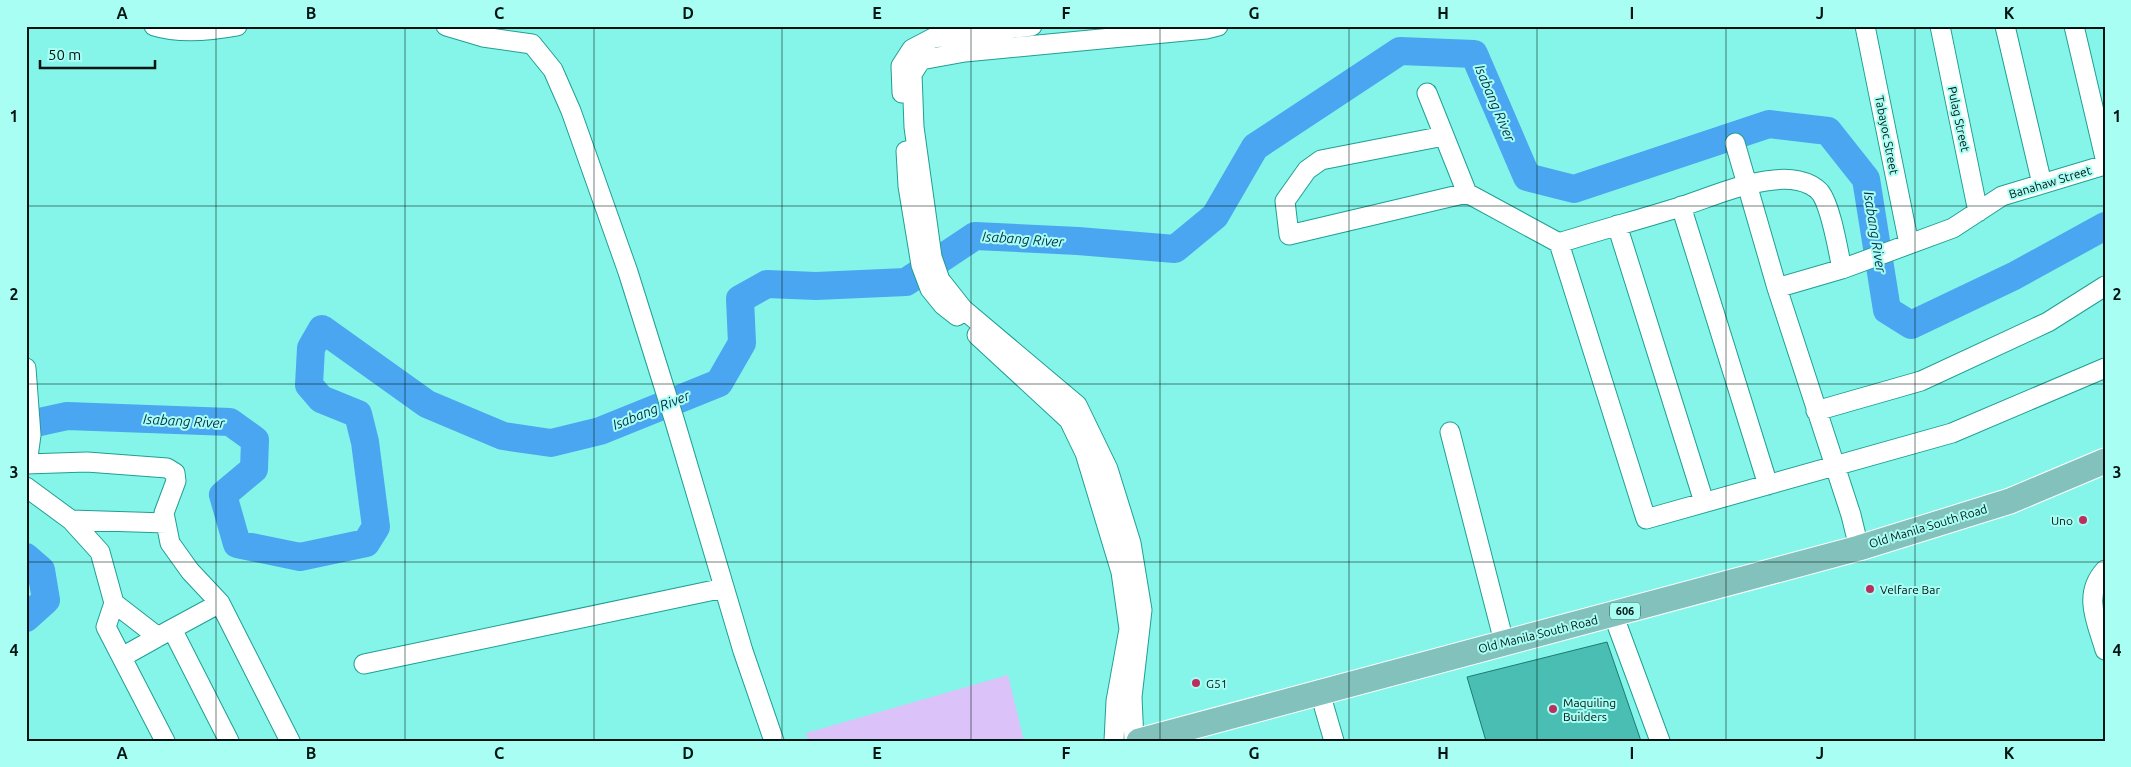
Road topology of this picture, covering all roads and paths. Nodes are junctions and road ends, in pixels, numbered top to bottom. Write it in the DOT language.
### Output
graph roads {
  1 [pos="154,26"];
  2 [pos="237,26"];
  3 [pos="446,26"];
  4 [pos="1032,26"];
  5 [pos="1218,26"];
  6 [pos="1865,26"];
  7 [pos="1940,26"];
  8 [pos="2006,26"];
  9 [pos="2074,26"];
  10 [pos="1088,33"];
  11 [pos="1427,93"];
  12 [pos="1444,136"];
  13 [pos="1735,143"];
  14 [pos="2105,158"];
  15 [pos="2105,165"];
  16 [pos="1747,184"];
  17 [pos="2042,184"];
  18 [pos="1467,193"];
  19 [pos="1681,206"];
  20 [pos="1978,212"];
  21 [pos="1617,225"];
  22 [pos="1559,243"];
  23 [pos="1908,244"];
  24 [pos="927,261"];
  25 [pos="1849,266"];
  26 [pos="935,285"];
  27 [pos="2105,286"];
  28 [pos="1777,288"];
  29 [pos="26,368"];
  30 [pos="2105,368"];
  31 [pos="28,392"];
  32 [pos="1816,411"];
  33 [pos="1450,432"];
  34 [pos="2105,461"];
  35 [pos="26,464"];
  36 [pos="1836,467"];
  37 [pos="1768,485"];
  38 [pos="26,487"];
  39 [pos="1704,502"];
  40 [pos="71,520"];
  41 [pos="166,523"];
  42 [pos="1859,548"];
  43 [pos="2105,570"];
  44 [pos="724,588"];
  45 [pos="114,603"];
  46 [pos="220,603"];
  47 [pos="1613,614"];
  48 [pos="165,633"];
  49 [pos="1504,642"];
  50 [pos="2105,650"];
  51 [pos="122,657"];
  52 [pos="364,664"];
  53 [pos="1320,693"];
  54 [pos="165,741"];
  55 [pos="230,741"];
  56 [pos="290,741"];
  57 [pos="774,741"];
  58 [pos="1114,741"];
  59 [pos="1134,741"];
  60 [pos="1139,741"];
  61 [pos="1334,741"];
  62 [pos="1660,741"];
  1 -- 2 [label="street"];
  3 -- 44 [label="street"];
  4 -- 24 [label="street"];
  5 -- 10 [label="street"];
  6 -- 23 [label="street, Tabayoc Street"];
  7 -- 20 [label="street, Pulag Street"];
  8 -- 17 [label="street"];
  9 -- 14 [label="street"];
  10 -- 24 [label="street"];
  11 -- 12 [label="street"];
  12 -- 18 [label="street"];
  12 -- 18 [label="street"];
  13 -- 16 [label="street"];
  15 -- 17 [label="street, Banahaw Street"];
  16 -- 19 [label="street"];
  16 -- 25 [label="street"];
  16 -- 28 [label="street"];
  17 -- 20 [label="street, Banahaw Street"];
  18 -- 22 [label="street"];
  19 -- 21 [label="street"];
  19 -- 37 [label="street"];
  20 -- 23 [label="street, Banahaw Street"];
  21 -- 22 [label="street"];
  21 -- 39 [label="street"];
  22 -- 39 [label="street"];
  23 -- 25 [label="street, Banahaw Street"];
  24 -- 26 [label="street"];
  25 -- 28 [label="street, Banahaw Street"];
  26 -- 58 [label="street"];
  26 -- 59 [label="street"];
  27 -- 32 [label="street"];
  28 -- 32 [label="street"];
  29 -- 31 [label="street"];
  30 -- 36 [label="street"];
  31 -- 35 [label="street"];
  32 -- 36 [label="street"];
  33 -- 49 [label="street"];
  34 -- 42 [label="main road, Old Manila South Road / 606"];
  35 -- 41 [label="street"];
  36 -- 37 [label="street"];
  36 -- 42 [label="street"];
  37 -- 39 [label="street"];
  38 -- 40 [label="street"];
  40 -- 41 [label="street"];
  40 -- 45 [label="street"];
  41 -- 46 [label="street"];
  42 -- 47 [label="main road, Old Manila South Road / 606"];
  43 -- 50 [label="street"];
  44 -- 52 [label="street"];
  44 -- 57 [label="street"];
  45 -- 48 [label="street"];
  45 -- 51 [label="street"];
  46 -- 48 [label="street"];
  46 -- 56 [label="street"];
  47 -- 49 [label="main road, Old Manila South Road / 606"];
  47 -- 62 [label="street"];
  48 -- 51 [label="street"];
  48 -- 55 [label="street"];
  49 -- 53 [label="main road, Old Manila South Road / 606"];
  51 -- 54 [label="street"];
  53 -- 60 [label="main road, Old Manila South Road / 606"];
  53 -- 61 [label="street"];
}
